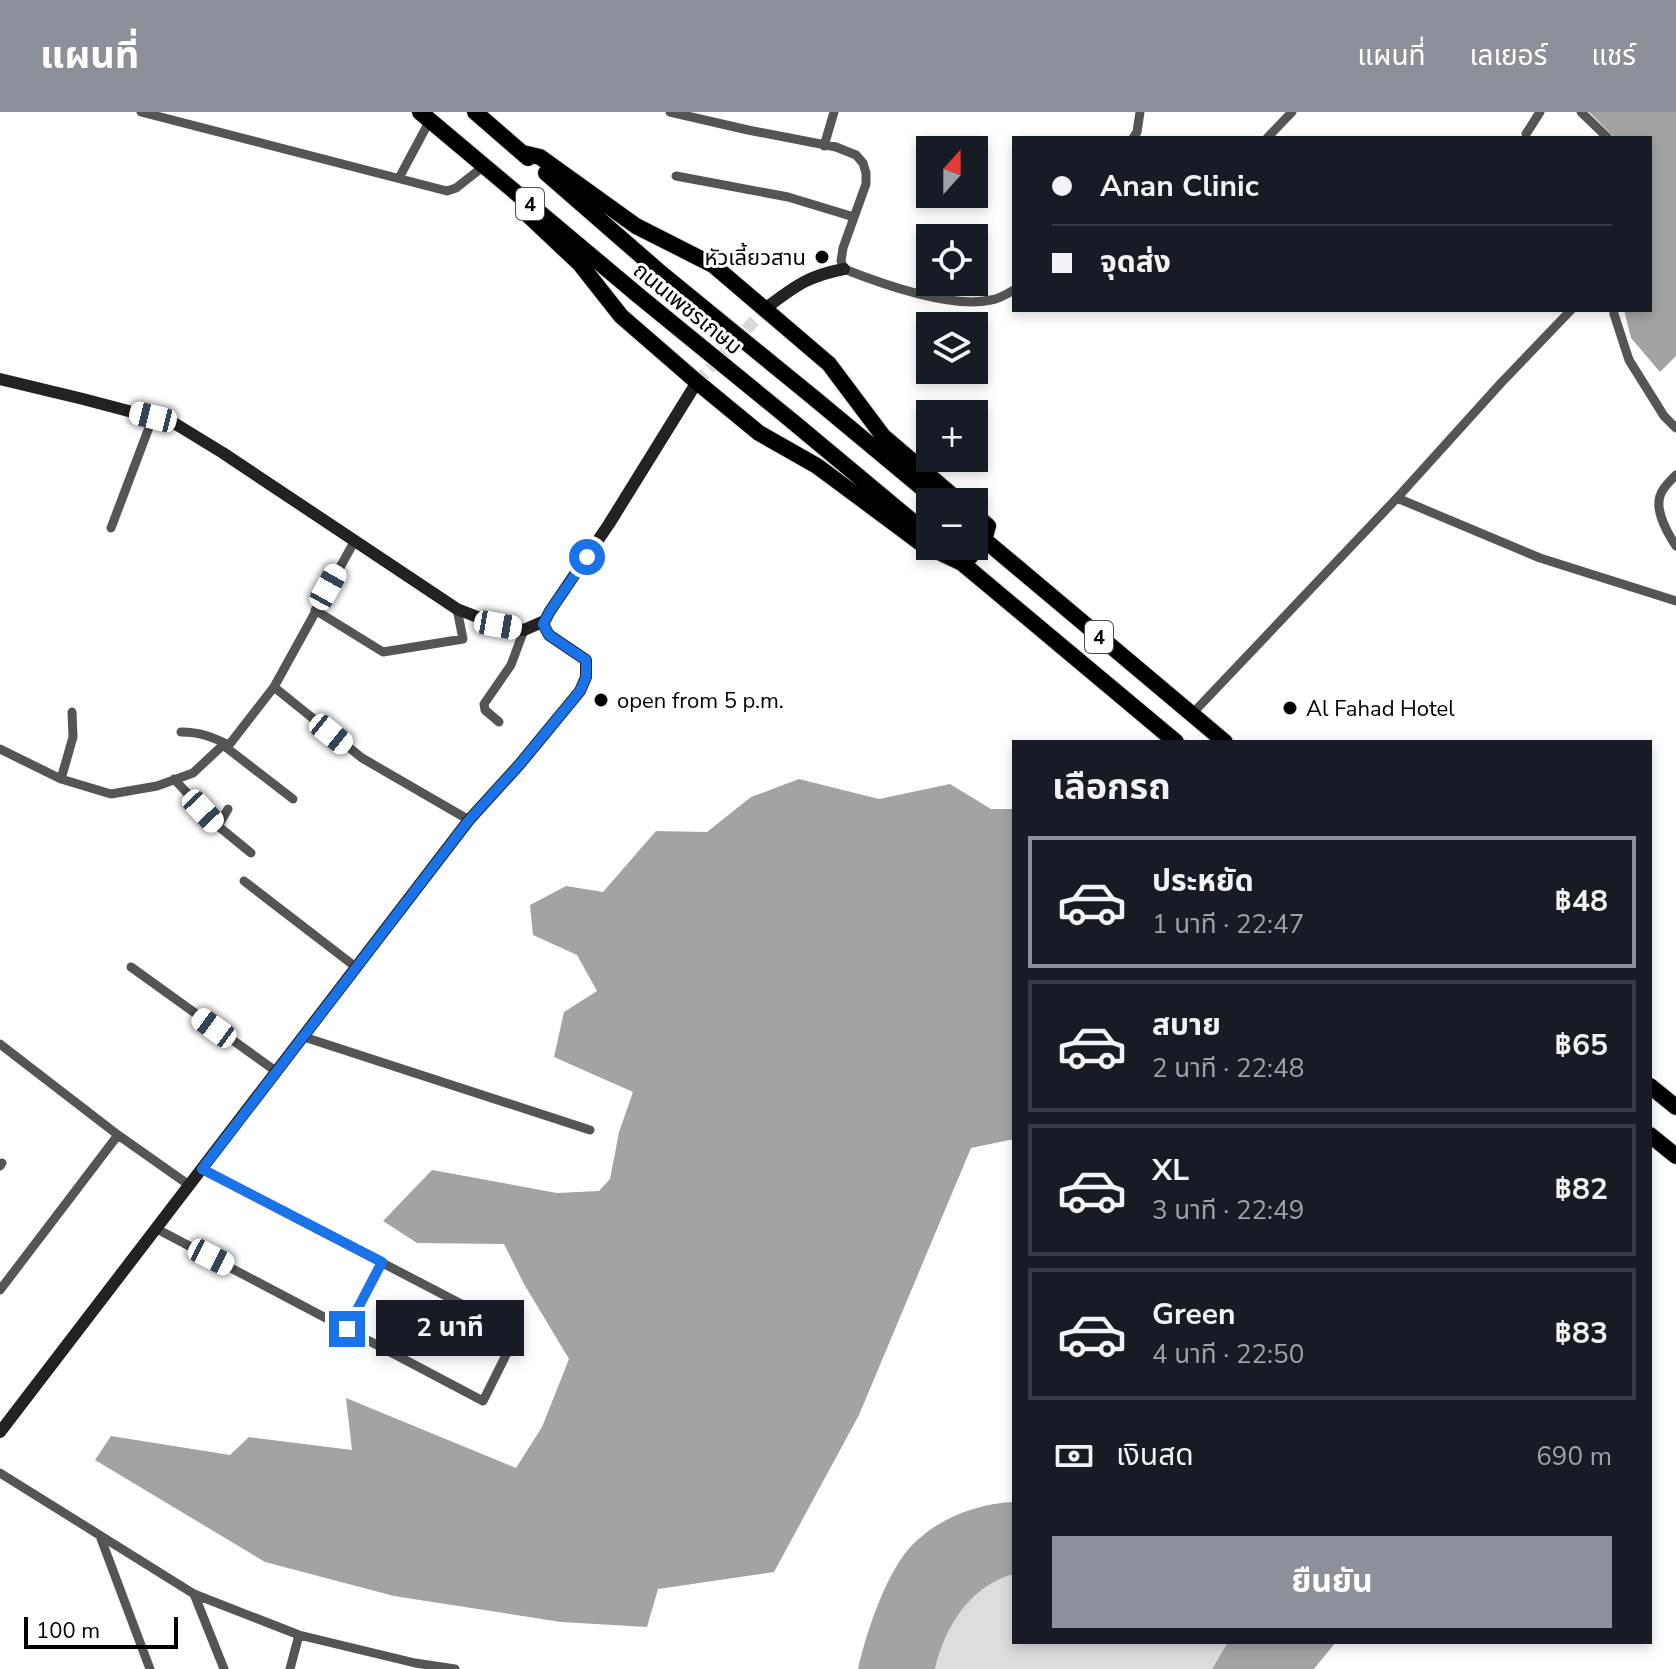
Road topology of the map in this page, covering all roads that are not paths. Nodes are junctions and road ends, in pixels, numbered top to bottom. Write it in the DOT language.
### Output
graph roads {
  1 [pos="141,112"];
  2 [pos="475,112"];
  3 [pos="670,112"];
  4 [pos="834,112"];
  5 [pos="1140,112"];
  6 [pos="1292,112"];
  7 [pos="1540,112"];
  8 [pos="1581,112"];
  9 [pos="425,116"];
  10 [pos="1526,134"];
  11 [pos="1134,136"];
  12 [pos="1269,136"];
  13 [pos="1606,136"];
  14 [pos="824,146"];
  15 [pos="523,153"];
  16 [pos="484,166"];
  17 [pos="676,176"];
  18 [pos="399,178"];
  19 [pos="523,198"];
  20 [pos="854,217"];
  21 [pos="844,269"];
  22 [pos="1012,291"];
  23 [pos="766,308"];
  24 [pos="1569,312"];
  25 [pos="1614,312"];
  26 [pos="0,379"];
  27 [pos="697,382"];
  28 [pos="153,417"];
  29 [pos="1676,428"];
  30 [pos="1676,475"];
  31 [pos="922,488"];
  32 [pos="944,488"];
  33 [pos="1397,498"];
  34 [pos="916,524"];
  35 [pos="111,528"];
  36 [pos="354,542"];
  37 [pos="988,544"];
  38 [pos="1676,546"];
  39 [pos="959,560"];
  40 [pos="966,560"];
  41 [pos="964,564"];
  42 [pos="1676,601"];
  43 [pos="457,609"];
  44 [pos="315,610"];
  45 [pos="542,622"];
  46 [pos="524,630"];
  47 [pos="274,687"];
  48 [pos="72,712"];
  49 [pos="1191,715"];
  50 [pos="499,722"];
  51 [pos="181,732"];
  52 [pos="1174,740"];
  53 [pos="1222,740"];
  54 [pos="226,745"];
  55 [pos="0,749"];
  56 [pos="61,779"];
  57 [pos="174,779"];
  58 [pos="293,799"];
  59 [pos="228,809"];
  60 [pos="469,820"];
  61 [pos="218,826"];
  62 [pos="251,853"];
  63 [pos="244,881"];
  64 [pos="131,967"];
  65 [pos="357,968"];
  66 [pos="304,1037"];
  67 [pos="0,1044"];
  68 [pos="277,1072"];
  69 [pos="1652,1088"];
  70 [pos="1676,1107"];
  71 [pos="590,1130"];
  72 [pos="118,1135"];
  73 [pos="1652,1137"];
  74 [pos="1676,1156"];
  75 [pos="202,1169"];
  76 [pos="189,1185"];
  77 [pos="157,1229"];
  78 [pos="382,1262"];
  79 [pos="0,1290"];
  80 [pos="347,1329"];
  81 [pos="1,1428"];
  82 [pos="0,1473"];
  83 [pos="100,1536"];
  84 [pos="194,1594"];
  85 [pos="299,1635"];
  86 [pos="150,1669"];
  87 [pos="224,1669"];
  88 [pos="290,1669"];
  89 [pos="455,1669"];
  1 -- 18 [label="street"];
  2 -- 15 [label="highway, ถนนเพชรเกษม / 4"];
  3 -- 14 [label="street"];
  4 -- 14 [label="street"];
  5 -- 11 [label="street"];
  6 -- 12 [label="street"];
  7 -- 10 [label="street"];
  8 -- 13 [label="street"];
  9 -- 16 [label="highway, ถนนเพชรเกษม / 4"];
  9 -- 18 [label="street"];
  14 -- 20 [label="street"];
  15 -- 23 [label="highway"];
  15 -- 31 [label="highway, ถนนเพชรเกษม / 4, bridge"];
  16 -- 18 [label="street"];
  16 -- 19 [label="highway, ถนนเพชรเกษม / 4"];
  17 -- 20 [label="street"];
  19 -- 27 [label="highway"];
  19 -- 34 [label="highway, ถนนเพชรเกษม / 4, bridge"];
  20 -- 21 [label="street"];
  21 -- 22 [label="street"];
  21 -- 23 [label="street"];
  23 -- 32 [label="highway"];
  24 -- 33 [label="street"];
  25 -- 29 [label="street"];
  26 -- 28 [label="street"];
  27 -- 41 [label="highway"];
  27 -- 60 [label="street"];
  28 -- 35 [label="street"];
  28 -- 36 [label="street"];
  30 -- 38 [label="street"];
  33 -- 42 [label="street"];
  33 -- 49 [label="street"];
  36 -- 43 [label="street"];
  36 -- 44 [label="street"];
  37 -- 49 [label="highway, 4"];
  39 -- 41 [label="highway, 4"];
  40 -- 41 [label="highway"];
  41 -- 52 [label="highway, 4"];
  43 -- 44 [label="street"];
  43 -- 46 [label="street"];
  44 -- 47 [label="street"];
  45 -- 46 [label="street"];
  46 -- 50 [label="street"];
  47 -- 54 [label="street"];
  47 -- 60 [label="street"];
  48 -- 56 [label="street"];
  49 -- 53 [label="highway, 4"];
  51 -- 54 [label="street"];
  54 -- 57 [label="street"];
  54 -- 58 [label="street"];
  55 -- 56 [label="street"];
  56 -- 57 [label="street"];
  57 -- 61 [label="street"];
  59 -- 61 [label="street"];
  60 -- 65 [label="street"];
  61 -- 62 [label="street"];
  63 -- 65 [label="street"];
  64 -- 68 [label="street"];
  65 -- 66 [label="street"];
  66 -- 68 [label="street"];
  66 -- 71 [label="street"];
  67 -- 72 [label="street"];
  68 -- 75 [label="street"];
  69 -- 70 [label="highway"];
  72 -- 76 [label="street"];
  72 -- 79 [label="street"];
  73 -- 74 [label="highway"];
  75 -- 76 [label="street"];
  75 -- 78 [label="street"];
  76 -- 77 [label="street"];
  77 -- 80 [label="street"];
  77 -- 81 [label="street"];
  78 -- 80 [label="street"];
  78 -- 80 [label="street"];
  82 -- 83 [label="street"];
  83 -- 84 [label="street"];
  83 -- 86 [label="street"];
  84 -- 85 [label="street"];
  84 -- 87 [label="street"];
  85 -- 88 [label="street"];
  85 -- 89 [label="street"];
}
